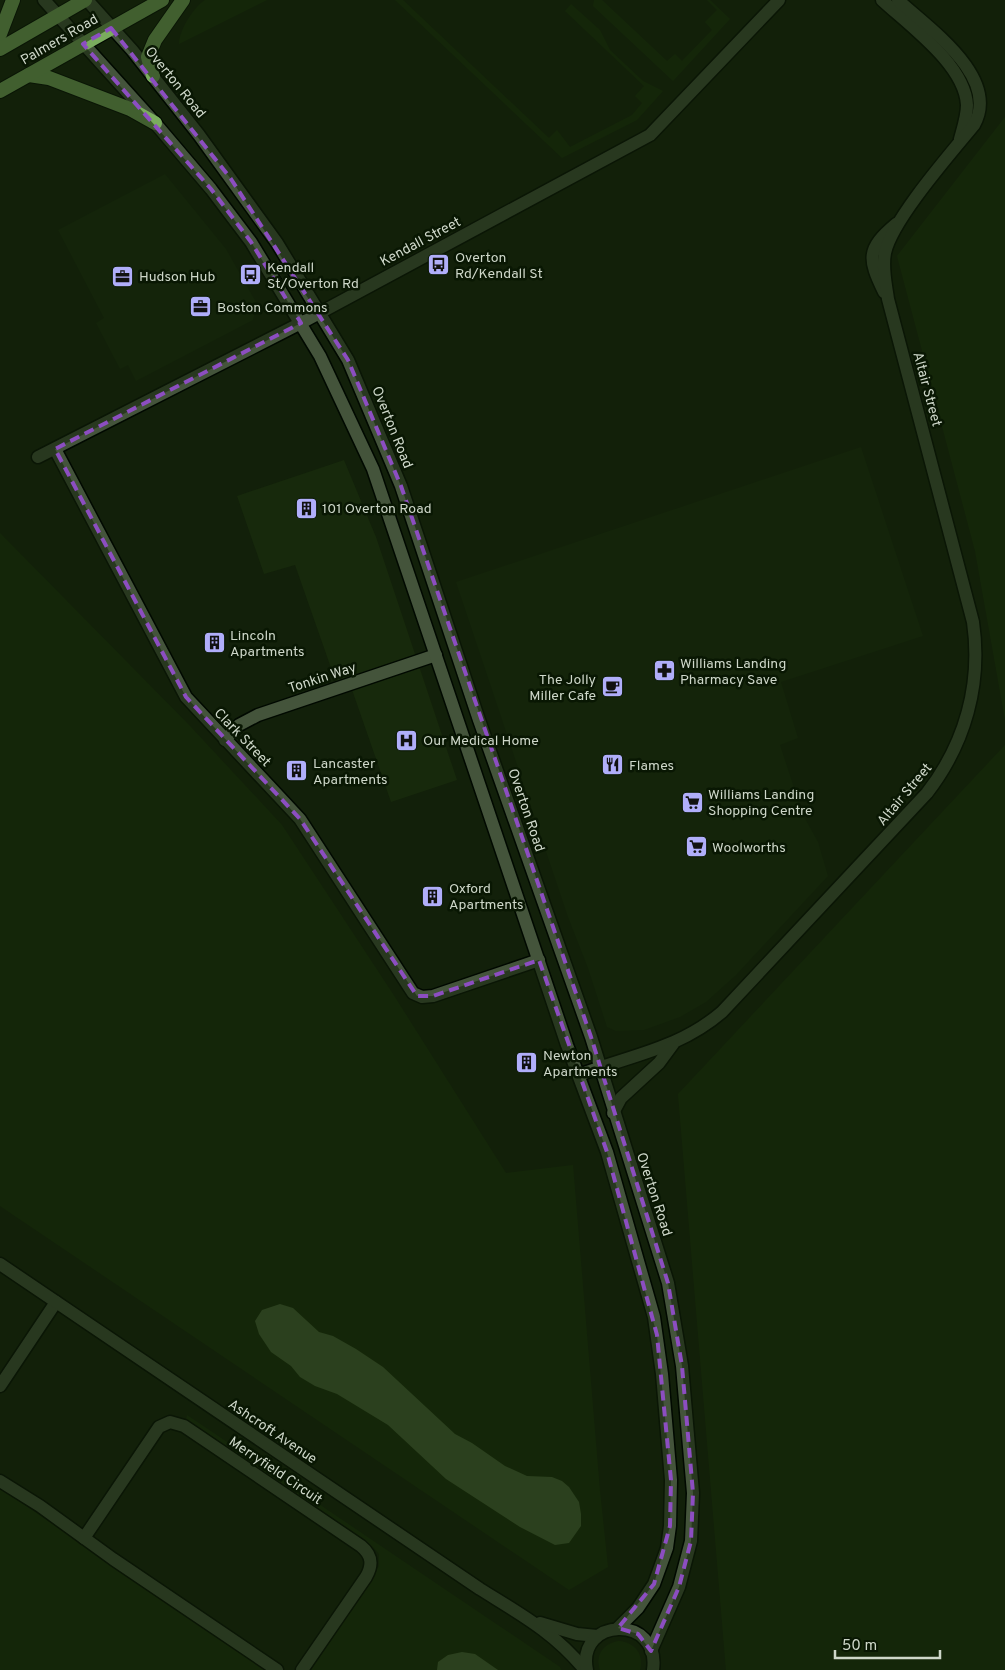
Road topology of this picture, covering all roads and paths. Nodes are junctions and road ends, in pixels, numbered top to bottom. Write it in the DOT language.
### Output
graph roads {
  1 [pos="13,0"];
  2 [pos="44,0"];
  3 [pos="86,0"];
  4 [pos="162,0"];
  5 [pos="183,0"];
  6 [pos="779,0"];
  7 [pos="882,0"];
  8 [pos="898,0"];
  9 [pos="58,16"];
  10 [pos="111,28"];
  11 [pos="0,34"];
  12 [pos="83,44"];
  13 [pos="0,48"];
  14 [pos="29,75"];
  15 [pos="153,76"];
  16 [pos="0,91"];
  17 [pos="156,123"];
  18 [pos="958,143"];
  19 [pos="320,312"];
  20 [pos="300,323"];
  21 [pos="55,449"];
  22 [pos="38,457"];
  23 [pos="436,655"];
  24 [pos="225,740"];
  25 [pos="539,960"];
  26 [pos="673,1044"];
  27 [pos="599,1067"];
  28 [pos="579,1075"];
  29 [pos="613,1113"];
  30 [pos="0,1264"];
  31 [pos="56,1302"];
  32 [pos="0,1386"];
  33 [pos="0,1481"];
  34 [pos="84,1538"];
  35 [pos="531,1620"];
  36 [pos="618,1628"];
  37 [pos="597,1636"];
  38 [pos="651,1651"];
  39 [pos="653,1669"];
  40 [pos="277,1670"];
  41 [pos="302,1670"];
  42 [pos="586,1670"];
  1 -- 11 [label="highway"];
  2 -- 9 [label="street"];
  3 -- 9 [label="highway, Palmers Road"];
  3 -- 10 [label="street, Overton Road"];
  4 -- 10 [label="highway, Palmers Road"];
  5 -- 15 [label="highway"];
  6 -- 19 [label="street, Kendall Street"];
  7 -- 18 [label="street, Altair Street"];
  8 -- 18 [label="street, Altair Street"];
  9 -- 12 [label="street"];
  9 -- 13 [label="highway, Palmers Road"];
  10 -- 12 [label="highway, Palmers Road"];
  10 -- 15 [label="street, Overton Road"];
  12 -- 14 [label="highway, Palmers Road"];
  12 -- 17 [label="street"];
  14 -- 16 [label="highway, Palmers Road"];
  14 -- 17 [label="highway"];
  15 -- 19 [label="street, Overton Road"];
  17 -- 20 [label="street"];
  18 -- 26 [label="street, Altair Street"];
  19 -- 20 [label="street, Kendall Street"];
  19 -- 27 [label="street, Overton Road"];
  20 -- 21 [label="street, Kendall Street"];
  20 -- 23 [label="street"];
  21 -- 22 [label="street, Kendall Street"];
  21 -- 24 [label="street, Clark Street"];
  23 -- 24 [label="street, Tonkin Way"];
  23 -- 25 [label="street"];
  24 -- 25 [label="street, Clark Street"];
  25 -- 28 [label="street"];
  26 -- 27 [label="street, Altair Street"];
  26 -- 29 [label="street"];
  27 -- 28 [label="street, Altair Street"];
  27 -- 29 [label="street, Overton Road"];
  28 -- 36 [label="street"];
  29 -- 38 [label="street, Overton Road"];
  30 -- 31 [label="street, Ashcroft Avenue"];
  31 -- 32 [label="street"];
  31 -- 35 [label="street, Ashcroft Avenue"];
  33 -- 34 [label="street"];
  34 -- 40 [label="street"];
  34 -- 41 [label="street, Merryfield Circuit"];
  35 -- 37 [label="street, Ashcroft Avenue"];
  35 -- 42 [label="street, Ashcroft Avenue"];
  36 -- 37 [label="street"];
  36 -- 38 [label="street"];
  37 -- 42 [label="street"];
  38 -- 39 [label="street"];
}
